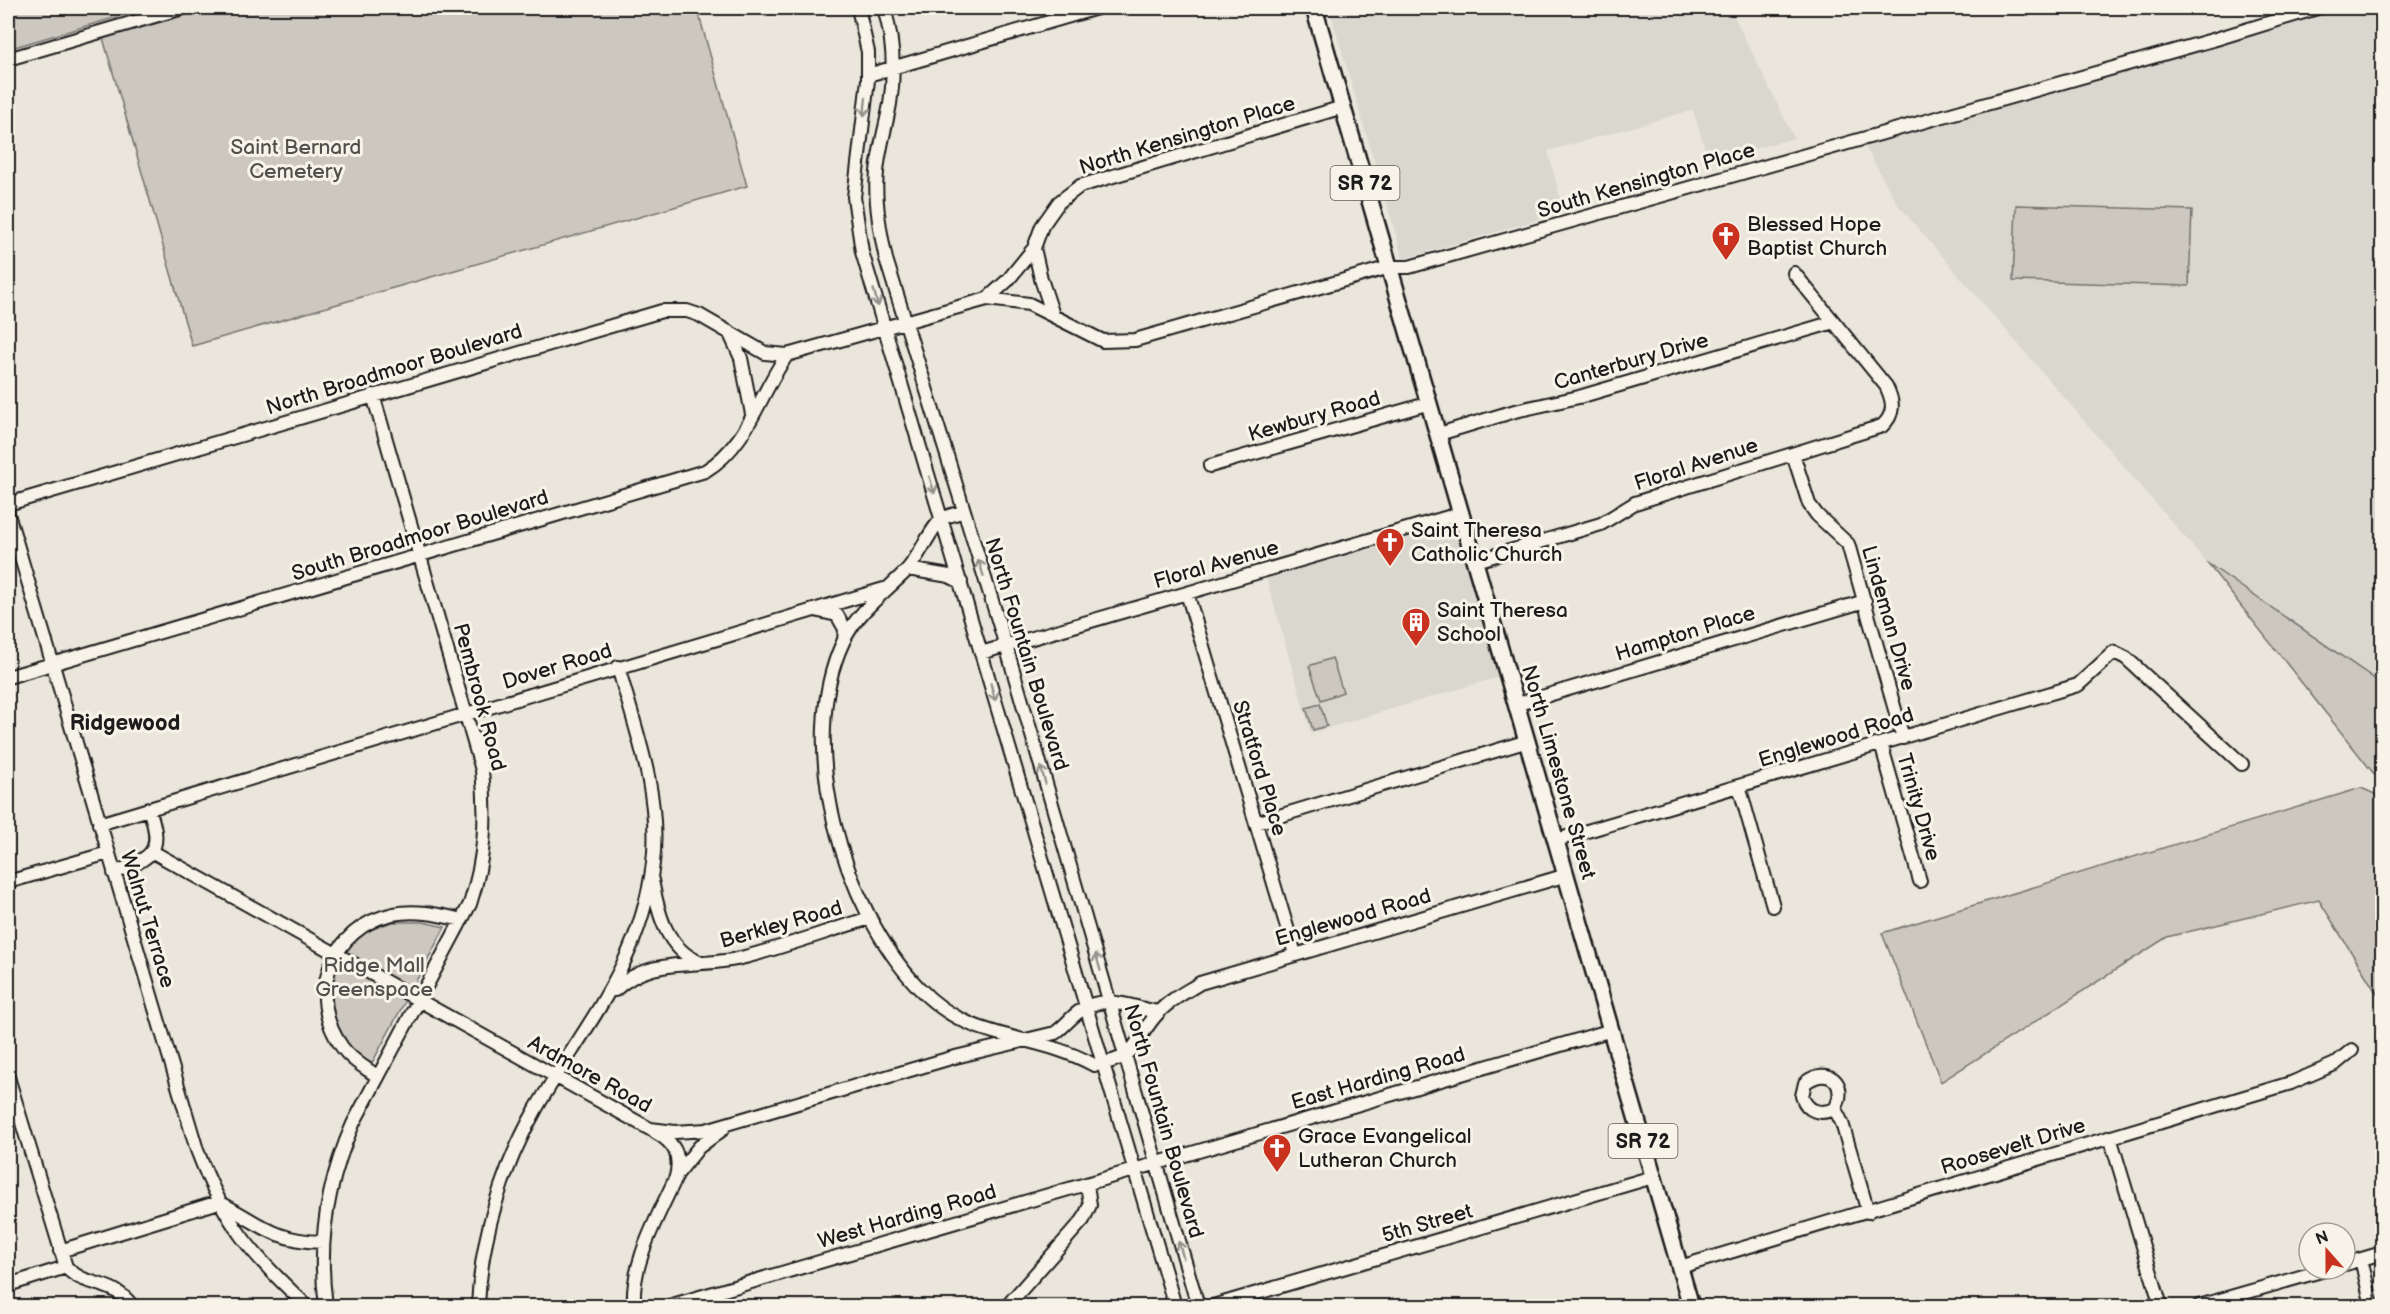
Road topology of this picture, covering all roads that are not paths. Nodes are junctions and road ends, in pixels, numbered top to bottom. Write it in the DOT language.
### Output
graph roads {
  1 [pos="182,8"];
  2 [pos="858,8"];
  3 [pos="884,8"];
  4 [pos="1093,8"];
  5 [pos="1314,8"];
  6 [pos="2317,8"];
  7 [pos="8,59"];
  8 [pos="893,69"];
  9 [pos="868,75"];
  10 [pos="1343,107"];
  11 [pos="1034,248"];
  12 [pos="1390,267"];
  13 [pos="1794,273"];
  14 [pos="987,299"];
  15 [pos="1053,315"];
  16 [pos="906,322"];
  17 [pos="1834,322"];
  18 [pos="885,329"];
  19 [pos="730,334"];
  20 [pos="787,355"];
  21 [pos="373,395"];
  22 [pos="1430,403"];
  23 [pos="752,414"];
  24 [pos="1439,434"];
  25 [pos="1793,454"];
  26 [pos="1210,466"];
  27 [pos="8,504"];
  28 [pos="964,511"];
  29 [pos="1462,513"];
  30 [pos="8,514"];
  31 [pos="942,519"];
  32 [pos="420,555"];
  33 [pos="1476,561"];
  34 [pos="908,569"];
  35 [pos="961,582"];
  36 [pos="888,588"];
  37 [pos="1187,593"];
  38 [pos="1864,601"];
  39 [pos="814,611"];
  40 [pos="843,641"];
  41 [pos="1006,646"];
  42 [pos="981,653"];
  43 [pos="52,664"];
  44 [pos="618,667"];
  45 [pos="8,677"];
  46 [pos="1518,704"];
  47 [pos="467,714"];
  48 [pos="1903,738"];
  49 [pos="1528,741"];
  50 [pos="1881,744"];
  51 [pos="2242,764"];
  52 [pos="1739,786"];
  53 [pos="149,809"];
  54 [pos="1256,823"];
  55 [pos="99,824"];
  56 [pos="1557,840"];
  57 [pos="153,852"];
  58 [pos="108,853"];
  59 [pos="114,873"];
  60 [pos="651,873"];
  61 [pos="1567,874"];
  62 [pos="1920,881"];
  63 [pos="8,882"];
  64 [pos="1773,906"];
  65 [pos="870,918"];
  66 [pos="462,920"];
  67 [pos="334,953"];
  68 [pos="1295,954"];
  69 [pos="702,963"];
  70 [pos="607,998"];
  71 [pos="419,1001"];
  72 [pos="1109,1001"];
  73 [pos="1085,1008"];
  74 [pos="1158,1012"];
  75 [pos="1611,1030"];
  76 [pos="1024,1040"];
  77 [pos="2352,1050"];
  78 [pos="1127,1057"];
  79 [pos="1102,1064"];
  80 [pos="8,1077"];
  81 [pos="378,1077"];
  82 [pos="556,1077"];
  83 [pos="1835,1109"];
  84 [pos="733,1123"];
  85 [pos="650,1129"];
  86 [pos="2110,1137"];
  87 [pos="1156,1163"];
  88 [pos="1133,1170"];
  89 [pos="676,1177"];
  90 [pos="1653,1177"];
  91 [pos="1087,1184"];
  92 [pos="219,1202"];
  93 [pos="1868,1212"];
  94 [pos="322,1242"];
  95 [pos="60,1251"];
  96 [pos="2382,1253"];
  97 [pos="2361,1259"];
  98 [pos="2357,1260"];
  99 [pos="66,1267"];
  100 [pos="1680,1267"];
  101 [pos="2297,1278"];
  102 [pos="8,1285"];
  103 [pos="132,1306"];
  104 [pos="307,1306"];
  105 [pos="326,1306"];
  106 [pos="478,1306"];
  107 [pos="634,1306"];
  108 [pos="669,1306"];
  109 [pos="1007,1306"];
  110 [pos="1175,1306"];
  111 [pos="1198,1306"];
  112 [pos="1213,1306"];
  113 [pos="1691,1306"];
  114 [pos="2161,1306"];
  115 [pos="2199,1306"];
  116 [pos="2372,1306"];
  1 -- 7 [label="street"];
  2 -- 9 [label="street, North Fountain Boulevard"];
  3 -- 8 [label="street, North Fountain Boulevard"];
  4 -- 8 [label="street"];
  5 -- 10 [label="main road, North Limestone Street / SR 72"];
  6 -- 12 [label="street, South Kensington Place"];
  8 -- 9 [label="street"];
  8 -- 16 [label="street, North Fountain Boulevard"];
  9 -- 18 [label="street, North Fountain Boulevard, one-way"];
  10 -- 11 [label="street, North Kensington Place"];
  10 -- 12 [label="main road, North Limestone Street / SR 72"];
  11 -- 14 [label="street, North Kensington Place"];
  11 -- 15 [label="street"];
  12 -- 15 [label="street, South Kensington Place"];
  12 -- 22 [label="main road, North Limestone Street / SR 72"];
  13 -- 17 [label="street"];
  14 -- 15 [label="street, South Kensington Place"];
  14 -- 16 [label="street"];
  16 -- 18 [label="street"];
  16 -- 28 [label="street, North Fountain Boulevard"];
  17 -- 24 [label="street, Canterbury Drive"];
  17 -- 25 [label="street, Floral Avenue"];
  18 -- 20 [label="street"];
  18 -- 31 [label="street, North Fountain Boulevard, one-way"];
  19 -- 20 [label="street, North Broadmoor Boulevard"];
  19 -- 21 [label="street, North Broadmoor Boulevard"];
  19 -- 23 [label="street"];
  20 -- 23 [label="street, South Broadmoor Boulevard"];
  21 -- 27 [label="street, North Broadmoor Boulevard"];
  21 -- 32 [label="street, Pembrook Road"];
  22 -- 24 [label="main road, North Limestone Street / SR 72"];
  22 -- 26 [label="street, Kewbury Road"];
  23 -- 32 [label="street, South Broadmoor Boulevard"];
  24 -- 29 [label="main road, North Limestone Street / SR 72"];
  25 -- 33 [label="street, Floral Avenue"];
  25 -- 38 [label="street, Lindeman Drive"];
  28 -- 31 [label="street"];
  41 -- 28 [label="street, North Fountain Boulevard, one-way"];
  29 -- 33 [label="main road, North Limestone Street / SR 72"];
  29 -- 37 [label="street, Floral Avenue"];
  30 -- 43 [label="street, Walnut Terrace"];
  31 -- 34 [label="street"];
  31 -- 35 [label="street, North Fountain Boulevard"];
  32 -- 43 [label="street, South Broadmoor Boulevard"];
  32 -- 47 [label="street, Pembrook Road"];
  33 -- 46 [label="main road, North Limestone Street / SR 72"];
  34 -- 35 [label="street"];
  34 -- 36 [label="street"];
  35 -- 42 [label="street, North Fountain Boulevard"];
  36 -- 39 [label="street, Dover Road"];
  36 -- 40 [label="street"];
  37 -- 41 [label="street, Floral Avenue"];
  37 -- 54 [label="street, Stratford Place"];
  38 -- 46 [label="street, Hampton Place"];
  38 -- 48 [label="street, Lindeman Drive"];
  39 -- 40 [label="street"];
  39 -- 44 [label="street, Dover Road"];
  40 -- 65 [label="street"];
  41 -- 42 [label="street, Floral Avenue"];
  72 -- 41 [label="street, North Fountain Boulevard, one-way"];
  42 -- 73 [label="street, North Fountain Boulevard, one-way"];
  43 -- 45 [label="street, South Broadmoor Boulevard"];
  43 -- 55 [label="street, Walnut Terrace"];
  44 -- 47 [label="street, Dover Road"];
  44 -- 60 [label="street"];
  46 -- 49 [label="main road, North Limestone Street / SR 72"];
  47 -- 53 [label="street, Dover Road"];
  47 -- 66 [label="street, Pembrook Road"];
  48 -- 50 [label="street, Englewood Road"];
  48 -- 51 [label="street, Englewood Road"];
  49 -- 54 [label="street"];
  49 -- 56 [label="main road, North Limestone Street / SR 72"];
  50 -- 52 [label="street, Englewood Road"];
  50 -- 62 [label="street, Trinity Drive"];
  52 -- 56 [label="street, Englewood Road"];
  52 -- 64 [label="street"];
  53 -- 55 [label="street, Dover Road"];
  53 -- 57 [label="street"];
  54 -- 68 [label="street, Stratford Place"];
  55 -- 58 [label="street, Walnut Terrace"];
  56 -- 61 [label="main road, North Limestone Street / SR 72"];
  57 -- 59 [label="street"];
  57 -- 67 [label="street, Ardmore Road"];
  58 -- 59 [label="street, Walnut Terrace"];
  58 -- 63 [label="street"];
  59 -- 92 [label="street, Walnut Terrace"];
  60 -- 69 [label="street, Berkley Road"];
  60 -- 70 [label="street"];
  61 -- 68 [label="street, Englewood Road"];
  61 -- 75 [label="main road, North Limestone Street / SR 72"];
  65 -- 69 [label="street, Berkley Road"];
  65 -- 76 [label="street"];
  66 -- 67 [label="street"];
  66 -- 71 [label="street, Pembrook Road"];
  67 -- 71 [label="street, Ardmore Road"];
  67 -- 81 [label="street"];
  68 -- 74 [label="street, Englewood Road"];
  69 -- 70 [label="street, Berkley Road"];
  70 -- 82 [label="street"];
  71 -- 81 [label="street, Pembrook Road"];
  71 -- 82 [label="street, Ardmore Road"];
  72 -- 73 [label="street, Ardmore Road"];
  72 -- 74 [label="street"];
  72 -- 78 [label="street, North Fountain Boulevard"];
  73 -- 76 [label="street, Ardmore Road"];
  73 -- 79 [label="street, North Fountain Boulevard"];
  74 -- 78 [label="street, Englewood Road"];
  75 -- 87 [label="street, East Harding Road"];
  75 -- 90 [label="main road, North Limestone Street / SR 72"];
  76 -- 79 [label="street"];
  76 -- 84 [label="street, Ardmore Road"];
  77 -- 86 [label="street, Roosevelt Drive"];
  78 -- 79 [label="street"];
  78 -- 87 [label="street, North Fountain Boulevard"];
  79 -- 88 [label="street, North Fountain Boulevard"];
  80 -- 95 [label="street"];
  81 -- 94 [label="street, Pembrook Road"];
  82 -- 85 [label="street, Ardmore Road"];
  82 -- 106 [label="street"];
  83 -- 93 [label="street"];
  84 -- 85 [label="street, Ardmore Road"];
  84 -- 89 [label="street"];
  85 -- 89 [label="street"];
  86 -- 93 [label="street, Roosevelt Drive"];
  86 -- 114 [label="street"];
  87 -- 88 [label="street, West Harding Road"];
  111 -- 87 [label="street, North Fountain Boulevard, one-way"];
  88 -- 91 [label="street, West Harding Road"];
  88 -- 110 [label="street, North Fountain Boulevard"];
  89 -- 107 [label="street"];
  90 -- 100 [label="main road, North Limestone Street / SR 72"];
  90 -- 112 [label="street, 5th Street"];
  91 -- 108 [label="street, West Harding Road"];
  91 -- 109 [label="street"];
  92 -- 94 [label="street"];
  92 -- 95 [label="street"];
  92 -- 104 [label="street, Walnut Terrace"];
  93 -- 100 [label="street, Roosevelt Drive"];
  94 -- 105 [label="street, Pembrook Road"];
  95 -- 99 [label="street"];
  96 -- 97 [label="street"];
  97 -- 98 [label="street"];
  97 -- 116 [label="street"];
  99 -- 102 [label="street"];
  99 -- 103 [label="street"];
  100 -- 113 [label="main road, North Limestone Street / SR 72"];
  101 -- 115 [label="street"];
}
